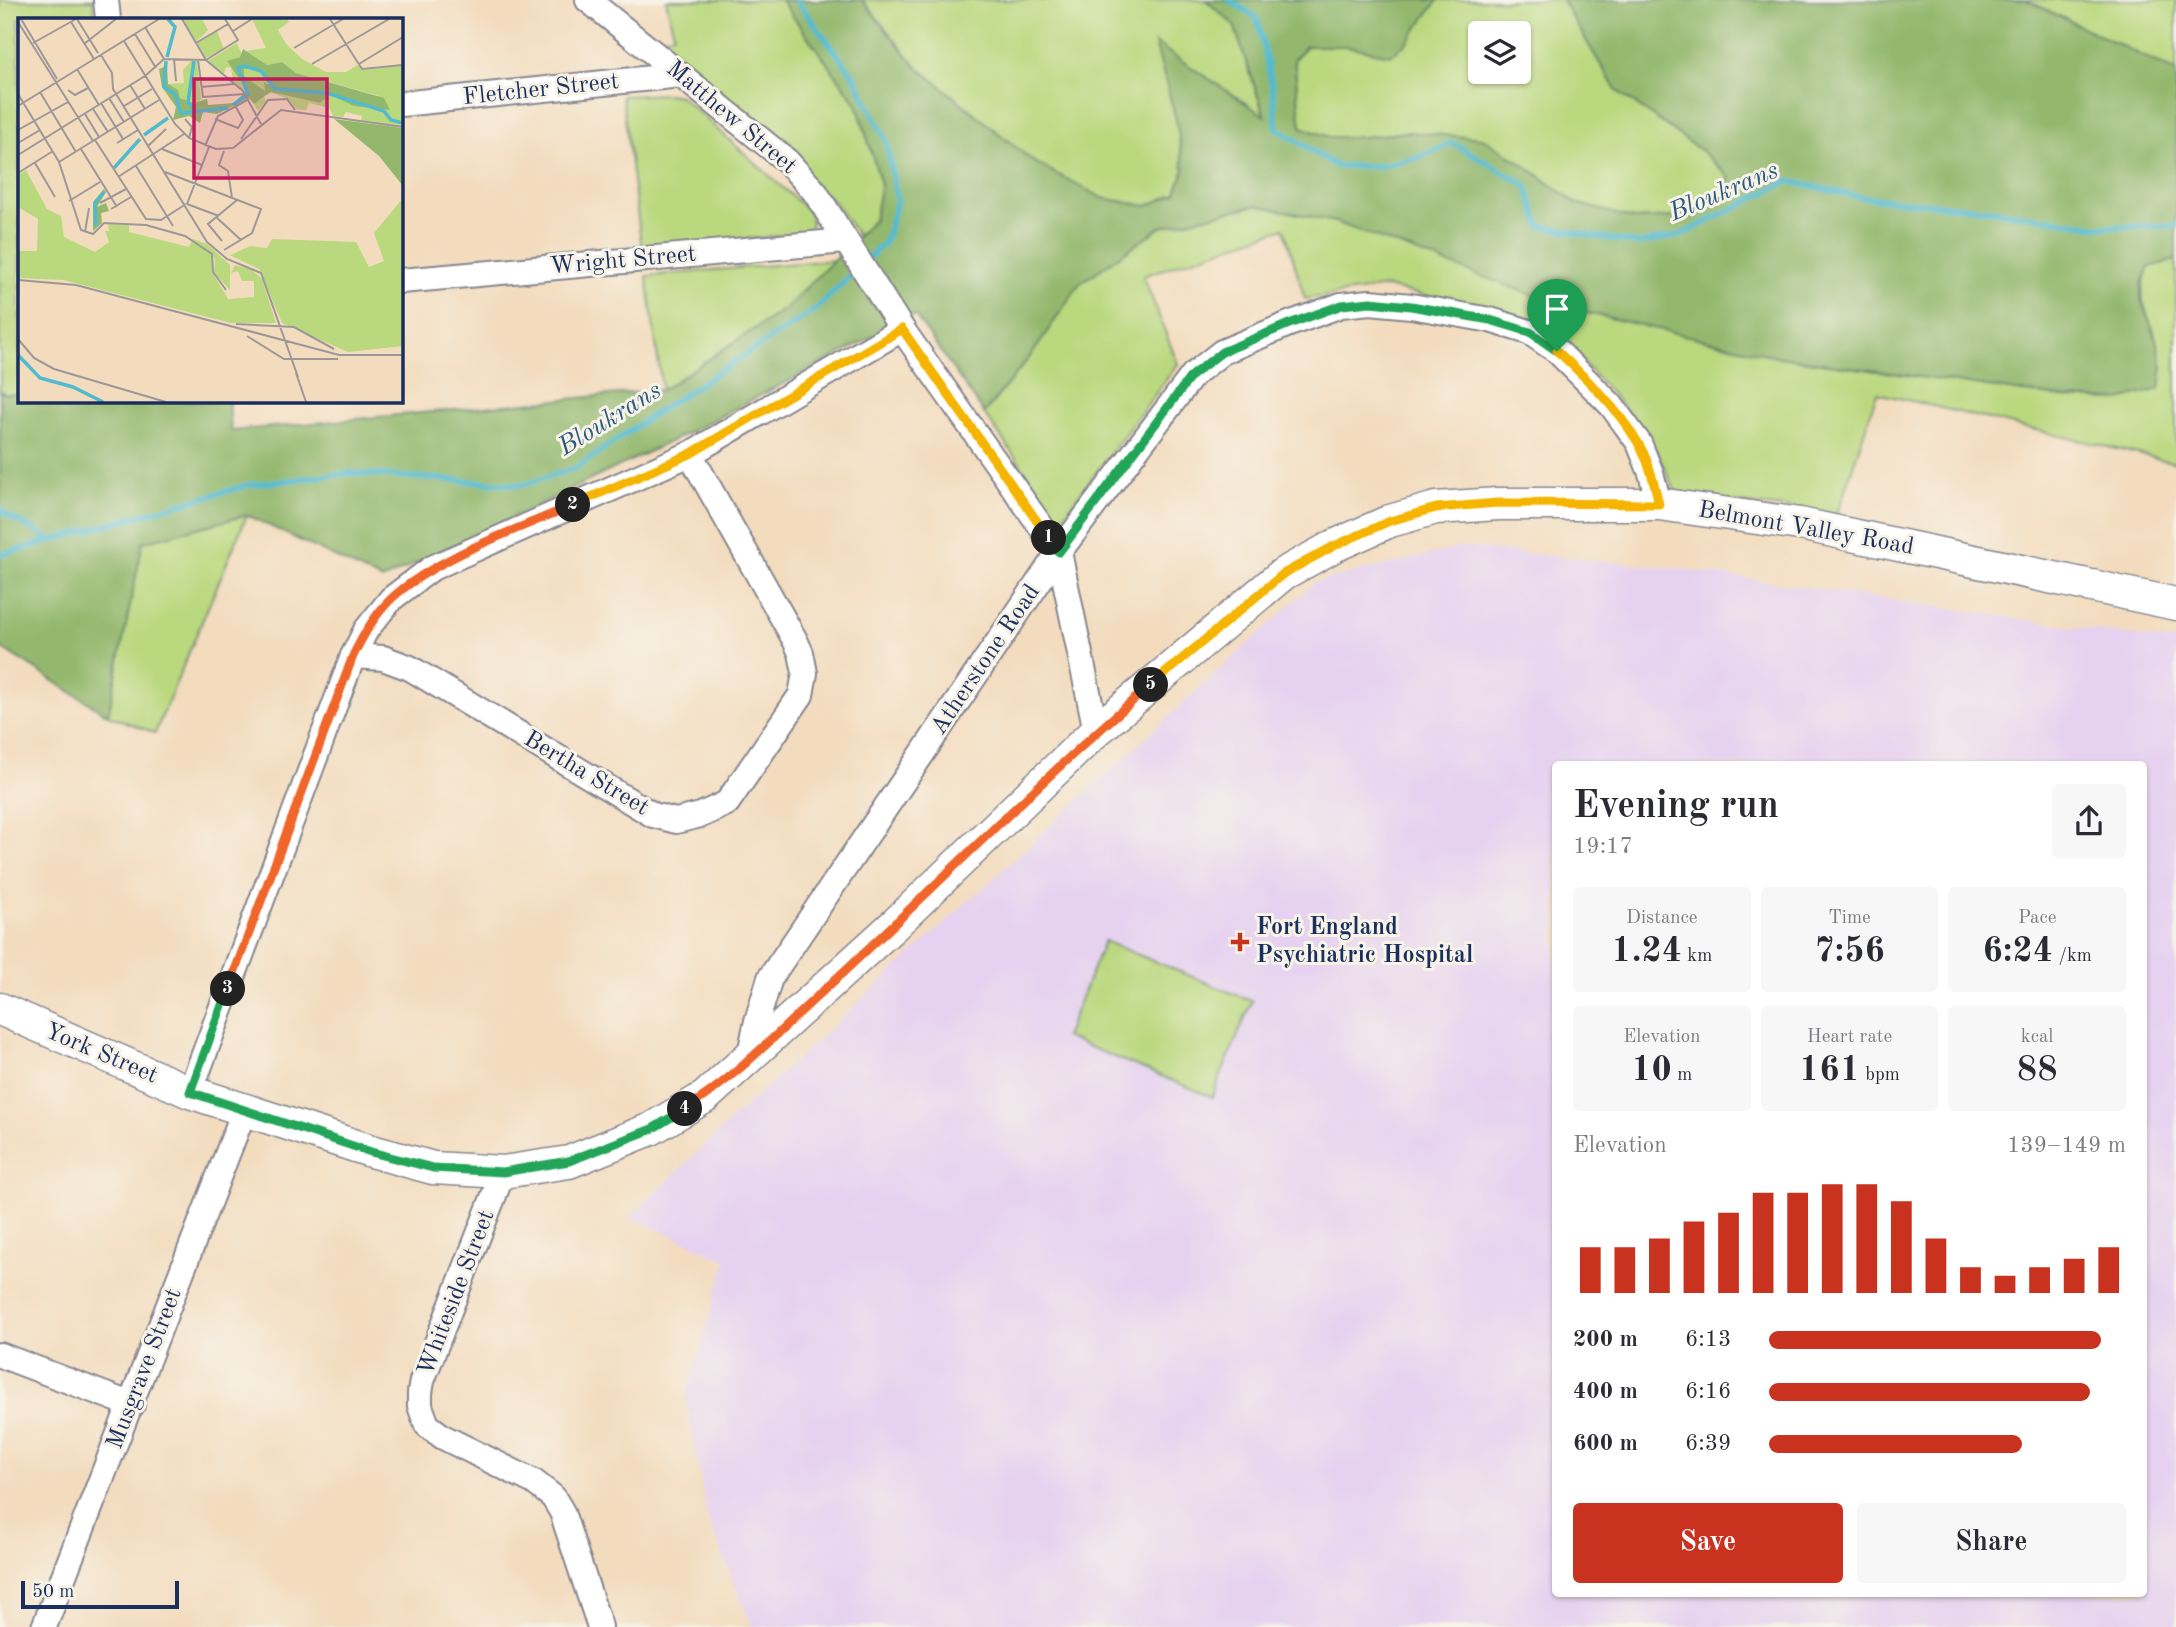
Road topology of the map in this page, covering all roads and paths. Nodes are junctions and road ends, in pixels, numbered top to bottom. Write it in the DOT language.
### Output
graph roads {
  1 [pos="106,0"];
  2 [pos="588,0"];
  3 [pos="108,18"];
  4 [pos="681,75"];
  5 [pos="402,104"];
  6 [pos="854,255"];
  7 [pos="402,281"];
  8 [pos="902,329"];
  9 [pos="690,454"];
  10 [pos="1659,504"];
  11 [pos="1059,552"];
  12 [pos="2176,604"];
  13 [pos="353,656"];
  14 [pos="1096,731"];
  15 [pos="0,1009"];
  16 [pos="749,1058"];
  17 [pos="190,1092"];
  18 [pos="244,1111"];
  19 [pos="569,1161"];
  20 [pos="503,1172"];
  21 [pos="0,1355"];
  22 [pos="132,1405"];
  23 [pos="44,1627"];
  24 [pos="600,1627"];
  1 -- 3 [label="street"];
  2 -- 4 [label="street, Matthew Street"];
  4 -- 5 [label="street, Fletcher Street"];
  4 -- 6 [label="street, Matthew Street"];
  6 -- 7 [label="street, Wright Street"];
  6 -- 8 [label="street, Matthew Street"];
  8 -- 9 [label="street"];
  8 -- 11 [label="street, Matthew Street"];
  9 -- 13 [label="street"];
  9 -- 13 [label="street, Bertha Street"];
  10 -- 11 [label="street, Atherstone Road"];
  10 -- 12 [label="street, Belmont Valley Road"];
  10 -- 14 [label="street, Belmont Valley Road"];
  11 -- 14 [label="street, Matthew Street"];
  11 -- 16 [label="street, Atherstone Road"];
  13 -- 17 [label="street"];
  14 -- 16 [label="street, Belmont Valley Road"];
  15 -- 17 [label="street, York Street"];
  16 -- 19 [label="street, Belmont Valley Road"];
  17 -- 18 [label="street, York Street"];
  18 -- 20 [label="street, York Street"];
  18 -- 22 [label="street, Musgrave Street"];
  19 -- 20 [label="street, York Street"];
  20 -- 24 [label="street, Whiteside Street"];
  21 -- 22 [label="street"];
  22 -- 23 [label="street, Musgrave Street"];
}
